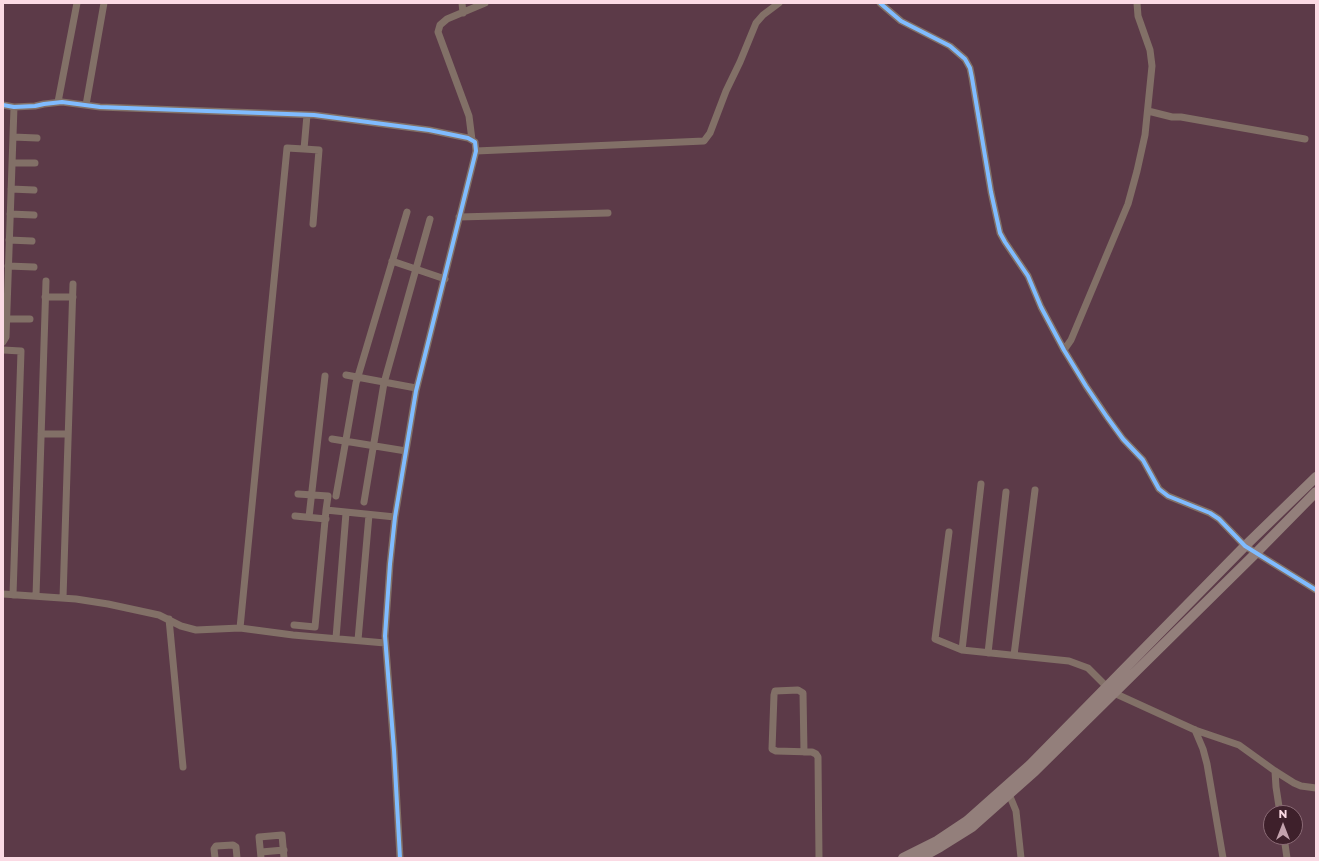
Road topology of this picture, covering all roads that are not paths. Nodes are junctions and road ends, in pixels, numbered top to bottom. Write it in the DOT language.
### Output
graph roads {
  1 [pos="77,3"];
  2 [pos="104,3"];
  3 [pos="462,3"];
  4 [pos="485,3"];
  5 [pos="779,3"];
  6 [pos="880,3"];
  7 [pos="1137,3"];
  8 [pos="462,12"];
  9 [pos="58,102"];
  10 [pos="3,105"];
  11 [pos="86,105"];
  12 [pos="14,106"];
  13 [pos="1148,111"];
  14 [pos="307,114"];
  15 [pos="13,137"];
  16 [pos="37,138"];
  17 [pos="1305,139"];
  18 [pos="472,140"];
  19 [pos="304,149"];
  20 [pos="476,151"];
  21 [pos="12,163"];
  22 [pos="35,163"];
  23 [pos="11,189"];
  24 [pos="34,190"];
  25 [pos="407,212"];
  26 [pos="10,214"];
  27 [pos="608,214"];
  28 [pos="34,215"];
  29 [pos="459,218"];
  30 [pos="430,219"];
  31 [pos="313,224"];
  32 [pos="9,240"];
  33 [pos="32,241"];
  34 [pos="392,261"];
  35 [pos="8,266"];
  36 [pos="34,267"];
  37 [pos="416,269"];
  38 [pos="445,279"];
  39 [pos="46,281"];
  40 [pos="73,284"];
  41 [pos="45,296"];
  42 [pos="73,297"];
  43 [pos="6,319"];
  44 [pos="30,319"];
  45 [pos="3,342"];
  46 [pos="3,350"];
  47 [pos="1064,350"];
  48 [pos="346,375"];
  49 [pos="325,376"];
  50 [pos="358,377"];
  51 [pos="384,382"];
  52 [pos="416,388"];
  53 [pos="41,434"];
  54 [pos="68,434"];
  55 [pos="332,439"];
  56 [pos="346,441"];
  57 [pos="373,446"];
  58 [pos="406,451"];
  59 [pos="1316,477"];
  60 [pos="981,484"];
  61 [pos="1035,490"];
  62 [pos="1006,492"];
  63 [pos="1316,492"];
  64 [pos="298,494"];
  65 [pos="311,495"];
  66 [pos="336,496"];
  67 [pos="364,502"];
  68 [pos="326,510"];
  69 [pos="346,513"];
  70 [pos="369,515"];
  71 [pos="295,516"];
  72 [pos="309,517"];
  73 [pos="395,517"];
  74 [pos="326,519"];
  75 [pos="949,532"];
  76 [pos="1245,546"];
  77 [pos="1256,553"];
  78 [pos="1316,590"];
  79 [pos="3,594"];
  80 [pos="13,595"];
  81 [pos="36,596"];
  82 [pos="63,598"];
  83 [pos="169,619"];
  84 [pos="294,625"];
  85 [pos="240,628"];
  86 [pos="336,638"];
  87 [pos="358,640"];
  88 [pos="385,642"];
  89 [pos="962,650"];
  90 [pos="988,652"];
  91 [pos="1014,655"];
  92 [pos="1110,690"];
  93 [pos="1195,730"];
  94 [pos="804,752"];
  95 [pos="183,767"];
  96 [pos="1275,771"];
  97 [pos="1316,788"];
  98 [pos="1009,794"];
  99 [pos="1279,805"];
  100 [pos="1285,845"];
  101 [pos="284,854"];
  102 [pos="261,855"];
  103 [pos="215,858"];
  104 [pos="237,858"];
  105 [pos="400,858"];
  106 [pos="819,858"];
  107 [pos="903,858"];
  108 [pos="920,858"];
  109 [pos="1021,858"];
  110 [pos="1223,858"];
  111 [pos="1287,858"];
  1 -- 9 [label="street"];
  2 -- 11 [label="street"];
  3 -- 8 [label="street"];
  4 -- 8 [label="street"];
  5 -- 20 [label="street"];
  6 -- 47 [label="street"];
  7 -- 13 [label="street"];
  8 -- 18 [label="street"];
  9 -- 11 [label="street"];
  9 -- 12 [label="street"];
  10 -- 12 [label="street"];
  11 -- 14 [label="street"];
  12 -- 15 [label="street"];
  13 -- 17 [label="street"];
  13 -- 47 [label="street"];
  14 -- 18 [label="street"];
  14 -- 19 [label="street"];
  15 -- 16 [label="street"];
  15 -- 21 [label="street"];
  18 -- 20 [label="street"];
  19 -- 31 [label="street"];
  19 -- 85 [label="street"];
  20 -- 29 [label="street"];
  21 -- 22 [label="street"];
  21 -- 23 [label="street"];
  23 -- 24 [label="street"];
  23 -- 26 [label="street"];
  25 -- 34 [label="street"];
  26 -- 28 [label="street"];
  26 -- 32 [label="street"];
  27 -- 29 [label="street"];
  29 -- 38 [label="street"];
  30 -- 37 [label="street"];
  32 -- 33 [label="street"];
  32 -- 35 [label="street"];
  34 -- 37 [label="street"];
  34 -- 50 [label="street"];
  35 -- 36 [label="street"];
  35 -- 43 [label="street"];
  37 -- 38 [label="street"];
  37 -- 51 [label="street"];
  38 -- 52 [label="street"];
  39 -- 41 [label="street"];
  40 -- 42 [label="street"];
  41 -- 42 [label="street"];
  41 -- 53 [label="street"];
  42 -- 54 [label="street"];
  43 -- 44 [label="street"];
  43 -- 45 [label="street"];
  46 -- 80 [label="street"];
  47 -- 76 [label="street"];
  48 -- 50 [label="street"];
  49 -- 65 [label="street"];
  50 -- 51 [label="street"];
  50 -- 56 [label="street"];
  51 -- 52 [label="street"];
  51 -- 57 [label="street"];
  52 -- 58 [label="street"];
  53 -- 54 [label="street"];
  53 -- 81 [label="street"];
  54 -- 82 [label="street"];
  55 -- 56 [label="street"];
  56 -- 57 [label="street"];
  56 -- 66 [label="street"];
  57 -- 58 [label="street"];
  57 -- 67 [label="street"];
  58 -- 73 [label="street"];
  59 -- 76 [label="highway"];
  60 -- 89 [label="street"];
  61 -- 91 [label="street"];
  62 -- 90 [label="street"];
  63 -- 77 [label="highway"];
  64 -- 65 [label="street"];
  65 -- 68 [label="street"];
  65 -- 72 [label="street"];
  68 -- 69 [label="street"];
  68 -- 74 [label="street"];
  69 -- 70 [label="street"];
  69 -- 86 [label="street"];
  70 -- 73 [label="street"];
  70 -- 87 [label="street"];
  71 -- 72 [label="street"];
  72 -- 74 [label="street"];
  73 -- 88 [label="street"];
  74 -- 84 [label="street"];
  75 -- 89 [label="street"];
  76 -- 77 [label="street"];
  76 -- 92 [label="highway"];
  77 -- 78 [label="street"];
  77 -- 92 [label="highway"];
  79 -- 80 [label="street"];
  80 -- 81 [label="street"];
  81 -- 82 [label="street"];
  82 -- 83 [label="street"];
  83 -- 85 [label="street"];
  83 -- 95 [label="street"];
  85 -- 86 [label="street"];
  86 -- 87 [label="street"];
  87 -- 88 [label="street"];
  88 -- 105 [label="street"];
  89 -- 90 [label="street"];
  90 -- 91 [label="street"];
  91 -- 92 [label="street"];
  92 -- 93 [label="street"];
  92 -- 98 [label="highway"];
  92 -- 107 [label="highway"];
  93 -- 96 [label="street"];
  93 -- 110 [label="street"];
  94 -- 94 [label="street"];
  94 -- 106 [label="street"];
  96 -- 97 [label="street"];
  96 -- 99 [label="street"];
  98 -- 108 [label="highway"];
  98 -- 109 [label="street"];
  100 -- 111 [label="street"];
  101 -- 102 [label="street"];
  101 -- 102 [label="street"];
  103 -- 104 [label="street"];
}
